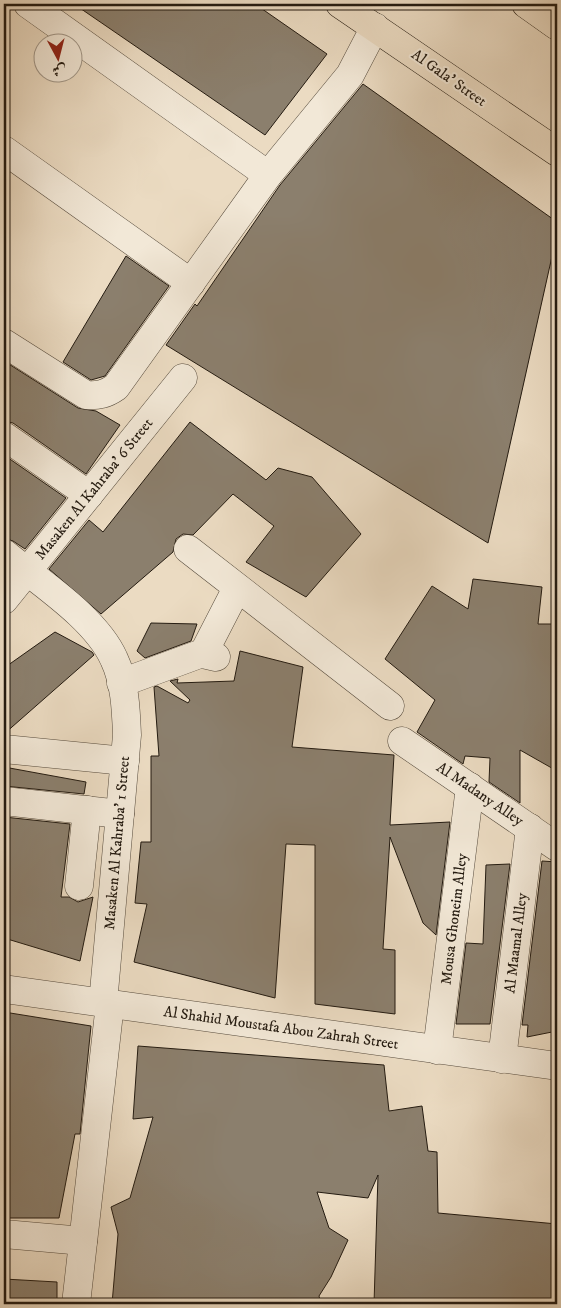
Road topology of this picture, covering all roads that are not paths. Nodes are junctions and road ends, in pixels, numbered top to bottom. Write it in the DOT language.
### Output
graph roads {
  1 [pos="28,4"];
  2 [pos="526,4"];
  3 [pos="347,6"];
  4 [pos="557,26"];
  5 [pos="375,27"];
  6 [pos="4,150"];
  7 [pos="557,152"];
  8 [pos="268,175"];
  9 [pos="190,283"];
  10 [pos="4,343"];
  11 [pos="184,378"];
  12 [pos="4,436"];
  13 [pos="89,495"];
  14 [pos="188,549"];
  15 [pos="4,553"];
  16 [pos="26,572"];
  17 [pos="237,588"];
  18 [pos="4,600"];
  19 [pos="122,683"];
  20 [pos="390,706"];
  21 [pos="402,741"];
  22 [pos="4,749"];
  23 [pos="125,761"];
  24 [pos="470,787"];
  25 [pos="4,801"];
  26 [pos="87,810"];
  27 [pos="120,814"];
  28 [pos="530,828"];
  29 [pos="557,847"];
  30 [pos="79,886"];
  31 [pos="4,989"];
  32 [pos="107,1004"];
  33 [pos="437,1050"];
  34 [pos="502,1059"];
  35 [pos="557,1066"];
  36 [pos="4,1234"];
  37 [pos="83,1241"];
  38 [pos="76,1304"];
  1 -- 8 [label="street"];
  2 -- 4 [label="main road"];
  3 -- 5 [label="main road, Al Gala' Street"];
  5 -- 7 [label="main road, Al Gala' Street"];
  5 -- 8 [label="street"];
  6 -- 9 [label="street"];
  8 -- 9 [label="street"];
  9 -- 10 [label="street"];
  11 -- 13 [label="street, Masaken Al Kahraba' 6 Street"];
  12 -- 13 [label="street"];
  13 -- 16 [label="street, Masaken Al Kahraba' 6 Street"];
  14 -- 17 [label="street"];
  15 -- 16 [label="street, Masaken Al Kahraba' 1 Street"];
  16 -- 18 [label="street, Masaken Al Kahraba' 6 Street"];
  16 -- 19 [label="street, Masaken Al Kahraba' 1 Street"];
  17 -- 19 [label="street"];
  17 -- 20 [label="street"];
  19 -- 23 [label="street, Masaken Al Kahraba' 1 Street"];
  21 -- 24 [label="street, Al Madany Alley"];
  22 -- 23 [label="street"];
  23 -- 27 [label="street, Masaken Al Kahraba' 1 Street"];
  24 -- 28 [label="street, Al Madany Alley"];
  24 -- 33 [label="street, Mousa Ghoneim Alley"];
  25 -- 26 [label="street"];
  26 -- 27 [label="street"];
  26 -- 30 [label="street"];
  27 -- 32 [label="street, Masaken Al Kahraba' 1 Street"];
  28 -- 29 [label="street, Al Madany Alley"];
  28 -- 34 [label="street, Al Maamal Alley"];
  31 -- 32 [label="street, Al Shahid Moustafa Abou Zahrah Street"];
  32 -- 33 [label="street, Al Shahid Moustafa Abou Zahrah Street"];
  32 -- 37 [label="street, Masaken Al Kahraba' 1 Street"];
  33 -- 34 [label="street, Al Shahid Moustafa Abou Zahrah Street"];
  34 -- 35 [label="street, Al Shahid Moustafa Abou Zahrah Street"];
  36 -- 37 [label="street"];
  37 -- 38 [label="street, Masaken Al Kahraba' 1 Street"];
}
